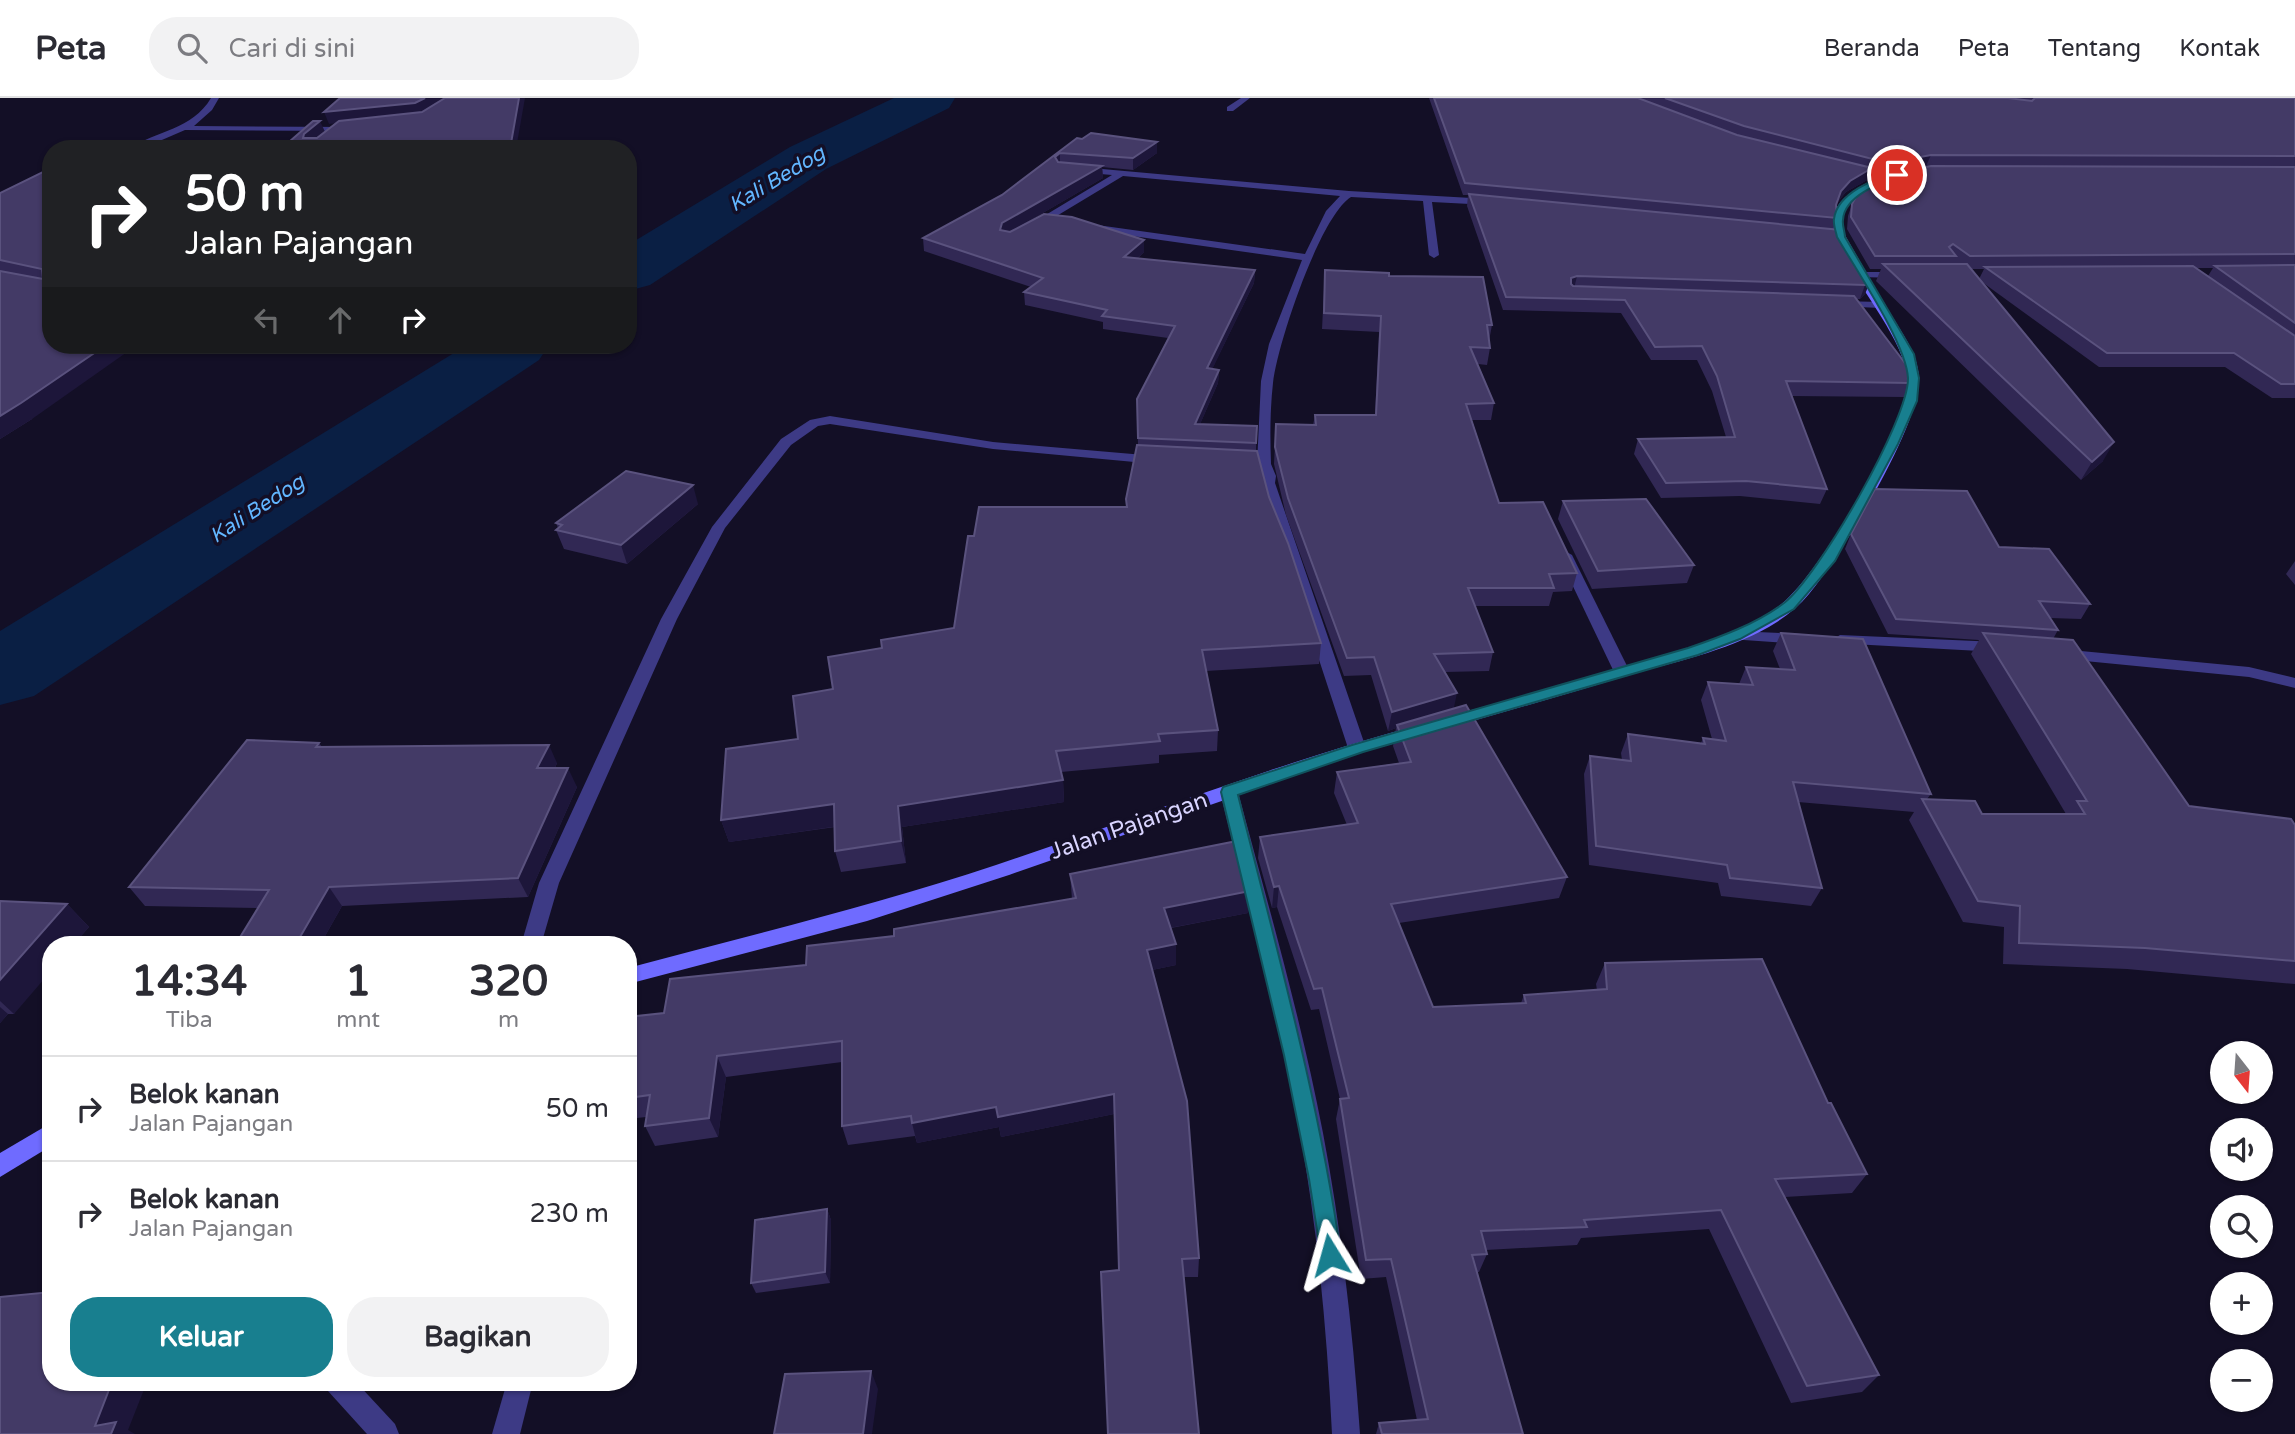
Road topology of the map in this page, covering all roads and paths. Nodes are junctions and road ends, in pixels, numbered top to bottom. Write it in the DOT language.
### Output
graph roads {
  1 [pos="215,98"];
  2 [pos="1246,98"];
  3 [pos="1230,109"];
  4 [pos="182,128"];
  5 [pos="362,128"];
  6 [pos="341,129"];
  7 [pos="154,140"];
  8 [pos="327,140"];
  9 [pos="1831,166"];
  10 [pos="1074,169"];
  11 [pos="1122,173"];
  12 [pos="1890,177"];
  13 [pos="1349,194"];
  14 [pos="1427,197"];
  15 [pos="1502,204"];
  16 [pos="1045,220"];
  17 [pos="1058,222"];
  18 [pos="1084,226"];
  19 [pos="1026,230"];
  20 [pos="1434,255"];
  21 [pos="1308,258"];
  22 [pos="1862,275"];
  23 [pos="1917,275"];
  24 [pos="1825,303"];
  25 [pos="1881,305"];
  26 [pos="1169,460"];
  27 [pos="1556,536"];
  28 [pos="1735,636"];
  29 [pos="2018,649"];
  30 [pos="2044,652"];
  31 [pos="1622,672"];
  32 [pos="2295,683"];
  33 [pos="1357,748"];
  34 [pos="1229,792"];
  35 [pos="534,936"];
  36 [pos="637,974"];
  37 [pos="42,1139"];
  38 [pos="0,1166"];
  39 [pos="347,1391"];
  40 [pos="518,1391"];
  41 [pos="385,1434"];
  42 [pos="506,1434"];
  43 [pos="1346,1434"];
  1 -- 4 [label="street"];
  2 -- 3 [label="street"];
  4 -- 6 [label="street"];
  4 -- 7 [label="street"];
  5 -- 6 [label="street"];
  6 -- 8 [label="street"];
  9 -- 12 [label="street"];
  10 -- 11 [label="street"];
  11 -- 13 [label="street"];
  11 -- 16 [label="street"];
  12 -- 22 [label="main road, Jalan Pajangan"];
  13 -- 14 [label="street"];
  13 -- 21 [label="street"];
  14 -- 15 [label="street"];
  14 -- 20 [label="street"];
  16 -- 17 [label="street"];
  16 -- 19 [label="street"];
  18 -- 21 [label="street"];
  21 -- 33 [label="street"];
  22 -- 23 [label="street"];
  22 -- 25 [label="main road, Jalan Pajangan"];
  24 -- 25 [label="street"];
  25 -- 28 [label="main road, Jalan Pajangan"];
  26 -- 35 [label="street"];
  27 -- 31 [label="street"];
  28 -- 29 [label="street"];
  28 -- 31 [label="main road, Jalan Pajangan"];
  30 -- 32 [label="street"];
  31 -- 33 [label="main road, Jalan Pajangan"];
  33 -- 34 [label="main road, Jalan Pajangan"];
  34 -- 36 [label="main road, Jalan Pajangan"];
  34 -- 43 [label="street"];
  37 -- 38 [label="main road"];
  39 -- 41 [label="street"];
  40 -- 42 [label="street"];
}
